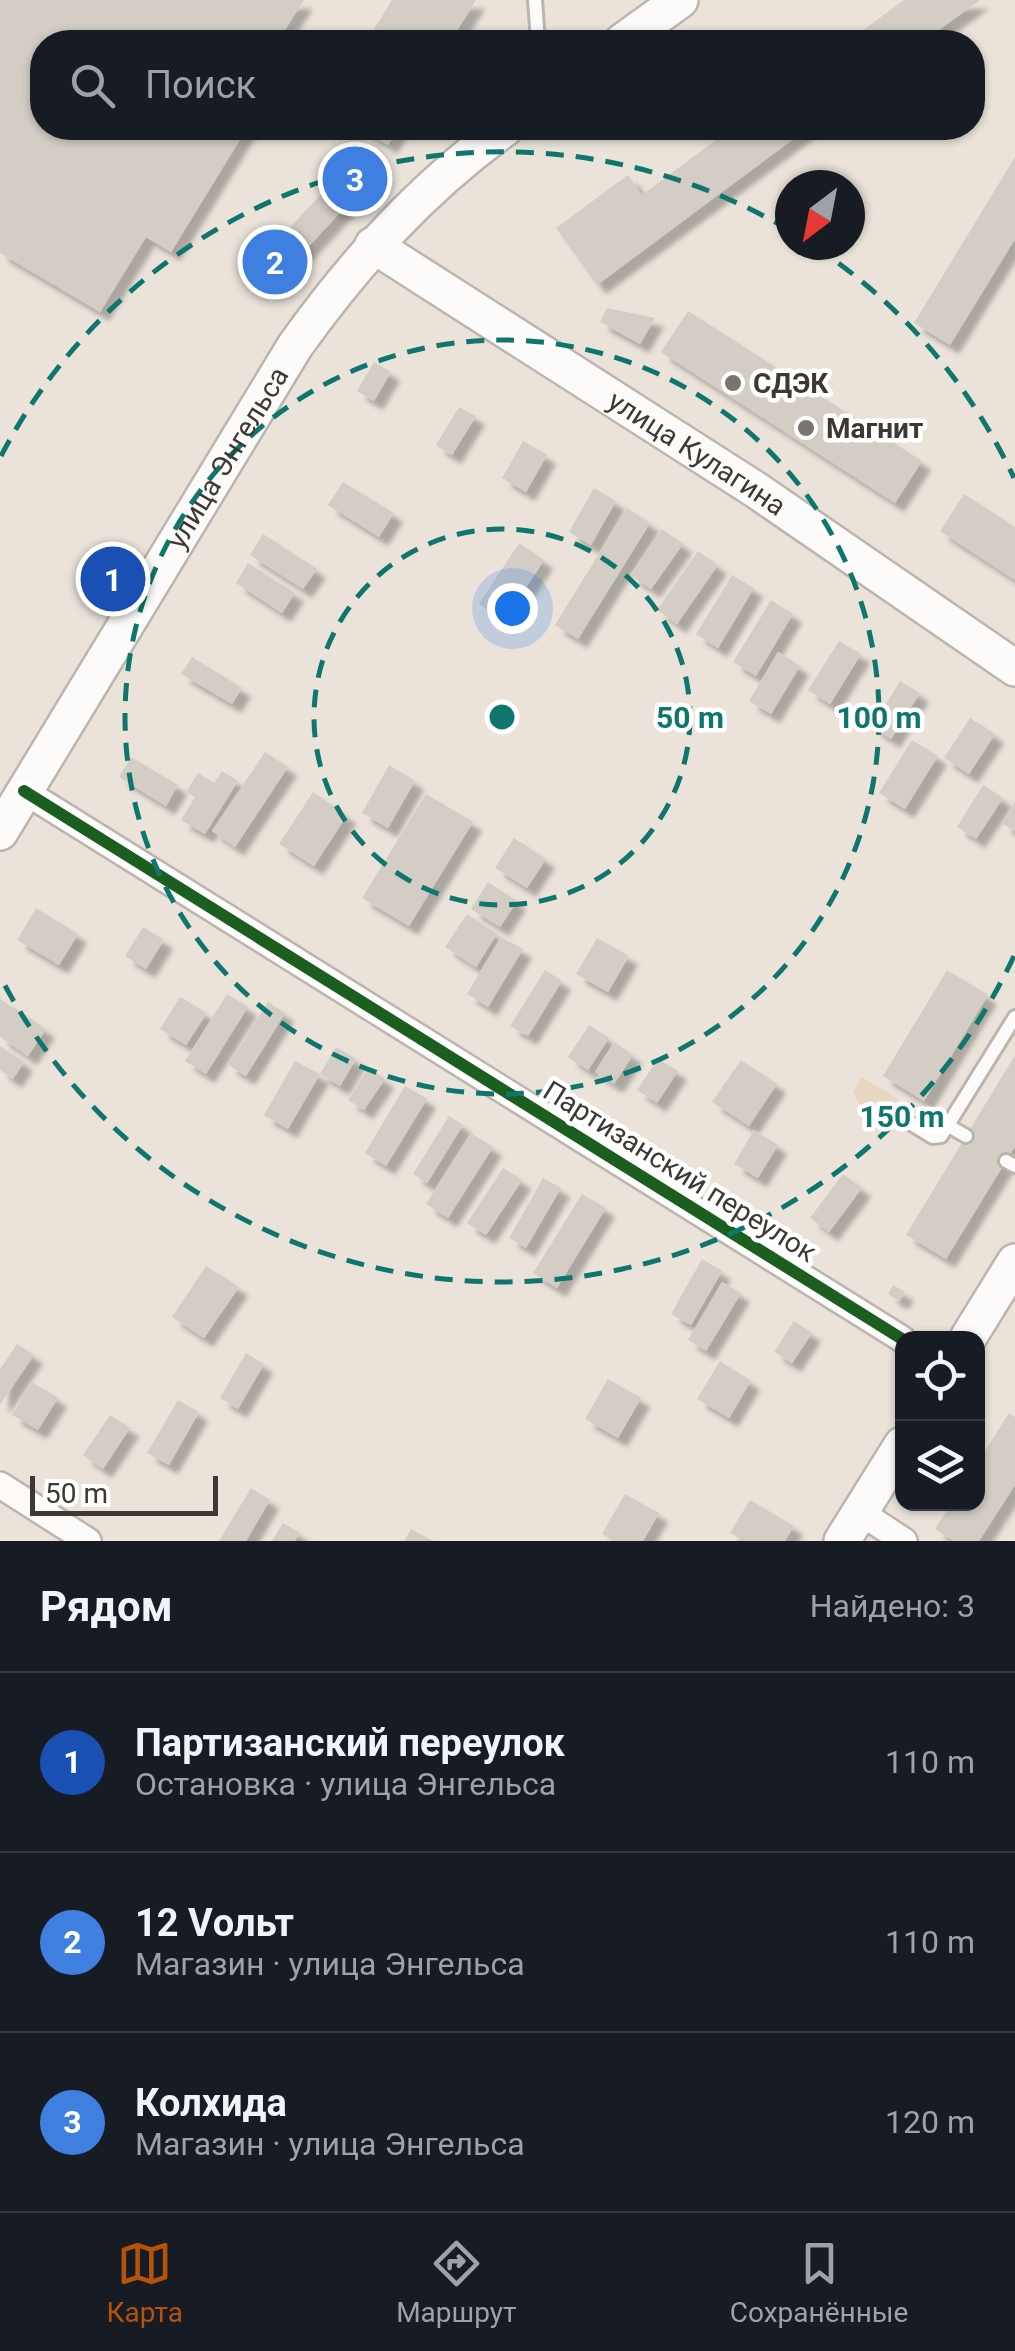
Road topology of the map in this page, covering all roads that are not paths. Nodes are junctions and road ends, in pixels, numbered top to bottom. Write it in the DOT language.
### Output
graph roads {
  1 [pos="535,0"];
  2 [pos="680,0"];
  3 [pos="537,30"];
  4 [pos="639,30"];
  5 [pos="490,140"];
  6 [pos="374,245"];
  7 [pos="1015,668"];
  8 [pos="24,790"];
  9 [pos="0,832"];
  10 [pos="1015,1017"];
  11 [pos="900,1117"];
  12 [pos="947,1125"];
  13 [pos="966,1136"];
  14 [pos="1015,1262"];
  15 [pos="972,1331"];
  16 [pos="895,1335"];
  17 [pos="895,1455"];
  18 [pos="0,1486"];
  19 [pos="851,1526"];
  20 [pos="88,1541"];
  21 [pos="904,1541"];
  1 -- 3 [label="lane"];
  2 -- 4 [label="main road"];
  5 -- 6 [label="main road, улица Энгельса"];
  6 -- 7 [label="main road, улица Кулагина"];
  6 -- 8 [label="main road, улица Энгельса"];
  8 -- 9 [label="main road, улица Энгельса"];
  8 -- 16 [label="street, Партизанский переулок"];
  10 -- 12 [label="lane"];
  11 -- 12 [label="lane"];
  12 -- 13 [label="lane"];
  14 -- 15 [label="main road"];
  17 -- 19 [label="main road"];
  18 -- 20 [label="street"];
  19 -- 21 [label="street"];
}
